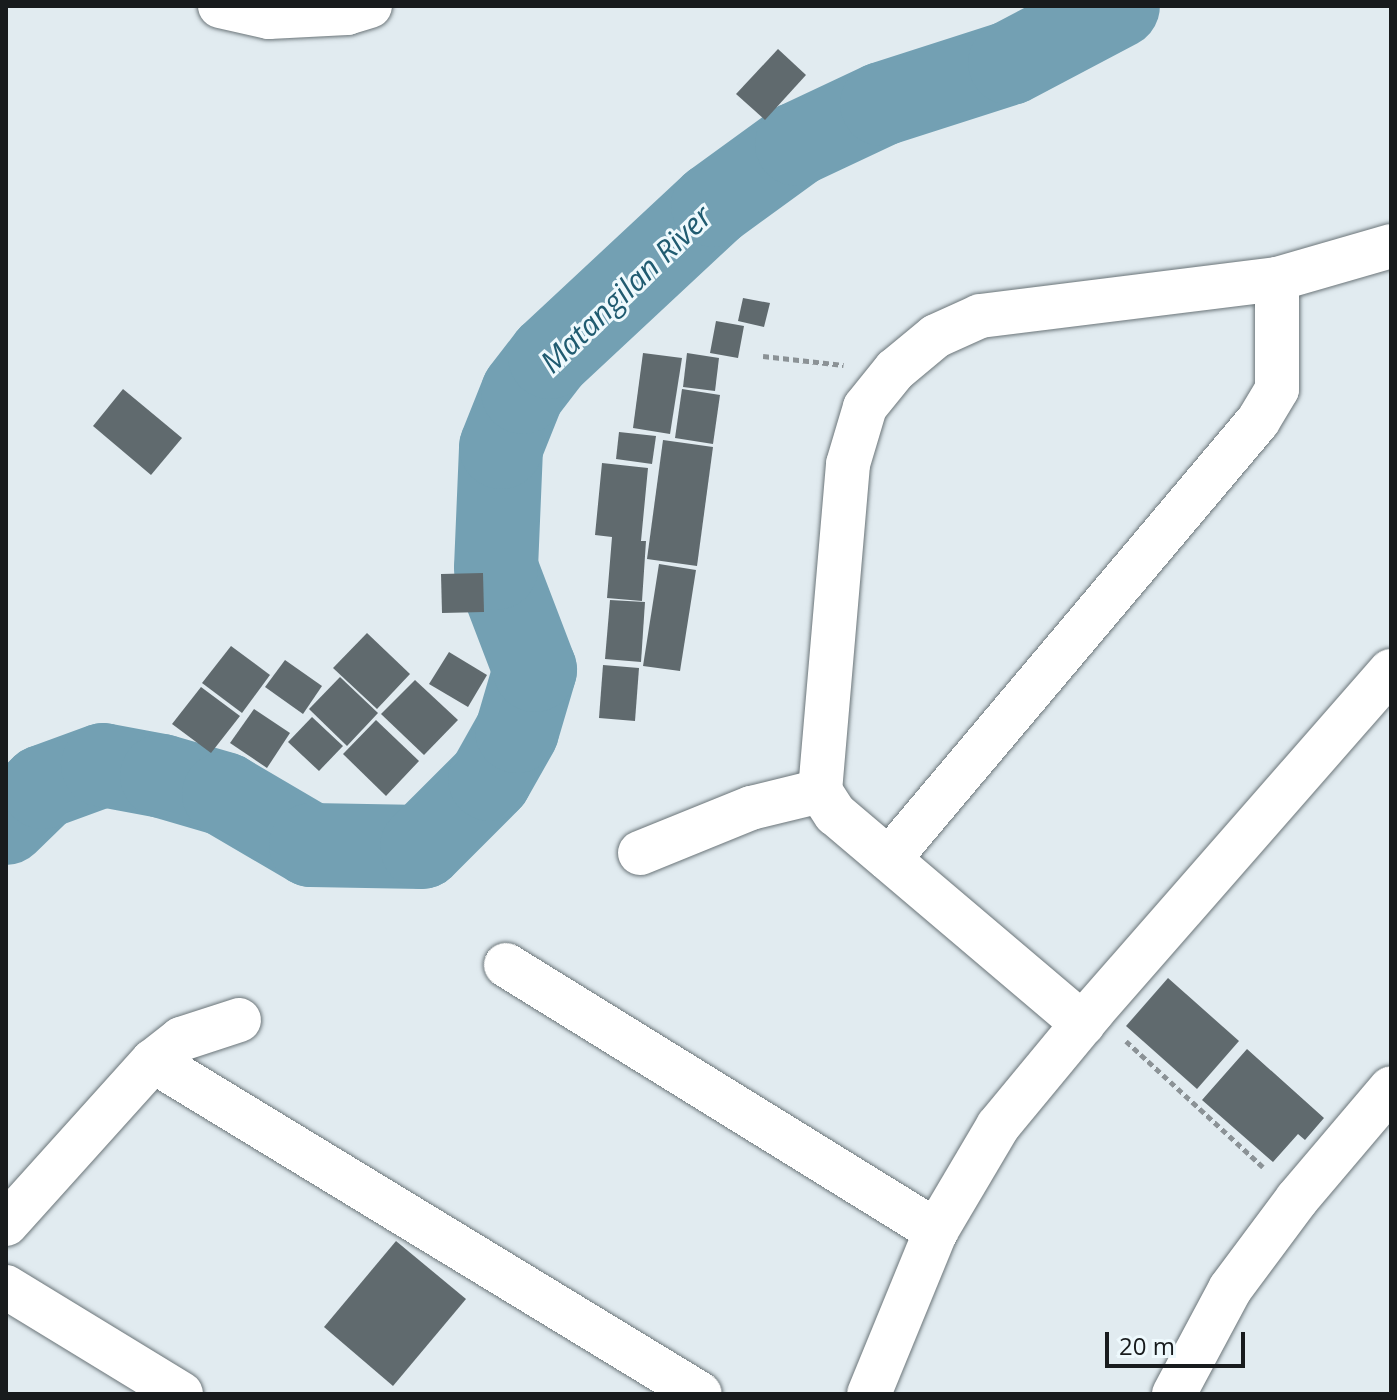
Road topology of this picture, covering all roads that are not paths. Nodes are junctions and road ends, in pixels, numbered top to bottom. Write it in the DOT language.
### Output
graph roads {
  1 [pos="220,6"];
  2 [pos="370,6"];
  3 [pos="1391,246"];
  4 [pos="1277,279"];
  5 [pos="1391,671"];
  6 [pos="820,791"];
  7 [pos="640,853"];
  8 [pos="889,859"];
  9 [pos="506,965"];
  10 [pos="1088,1018"];
  11 [pos="239,1020"];
  12 [pos="153,1061"];
  13 [pos="1391,1088"];
  14 [pos="6,1224"];
  15 [pos="936,1231"];
  16 [pos="6,1287"];
  17 [pos="181,1394"];
  18 [pos="700,1394"];
  19 [pos="869,1394"];
  20 [pos="1174,1394"];
  1 -- 2 [label="street"];
  3 -- 4 [label="street"];
  4 -- 6 [label="street"];
  4 -- 8 [label="street"];
  5 -- 10 [label="street"];
  6 -- 7 [label="street"];
  6 -- 8 [label="street"];
  8 -- 10 [label="street"];
  9 -- 15 [label="street"];
  10 -- 15 [label="street"];
  11 -- 12 [label="street"];
  12 -- 14 [label="street"];
  12 -- 18 [label="street"];
  13 -- 20 [label="street"];
  15 -- 19 [label="street"];
  16 -- 17 [label="street"];
}
